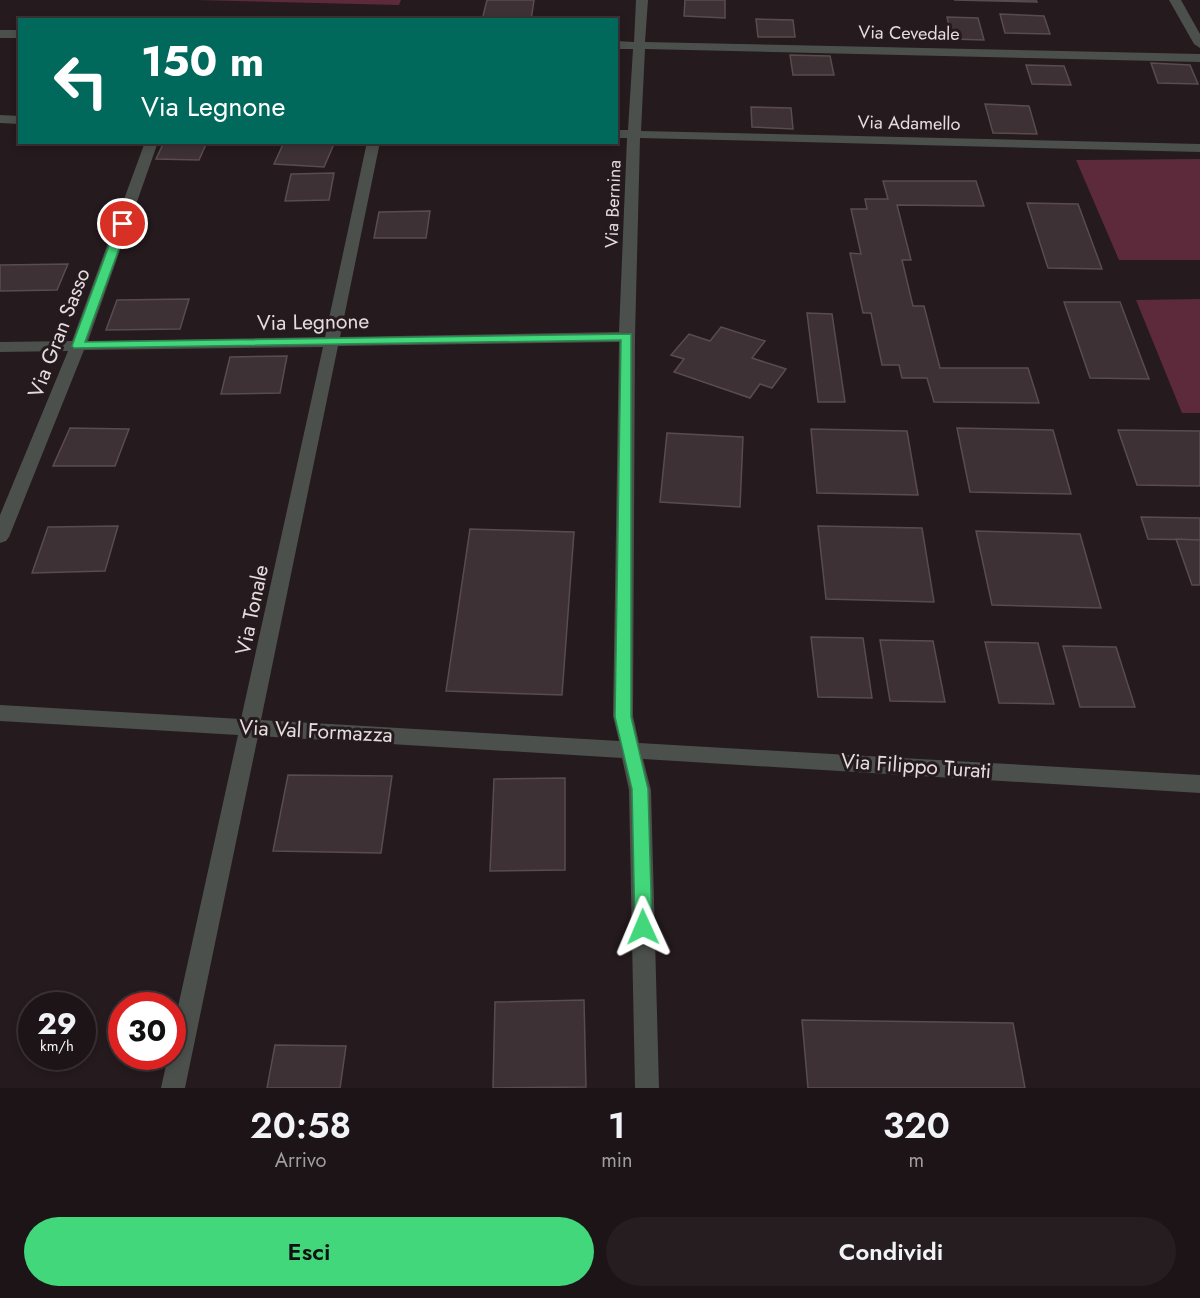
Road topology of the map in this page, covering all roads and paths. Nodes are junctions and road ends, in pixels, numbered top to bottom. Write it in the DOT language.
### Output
graph roads {
  1 [pos="642,0"];
  2 [pos="1175,0"];
  3 [pos="0,34"];
  4 [pos="18,34"];
  5 [pos="1200,44"];
  6 [pos="618,45"];
  7 [pos="640,46"];
  8 [pos="1200,58"];
  9 [pos="0,119"];
  10 [pos="18,120"];
  11 [pos="618,134"];
  12 [pos="634,134"];
  13 [pos="151,144"];
  14 [pos="375,144"];
  15 [pos="1200,148"];
  16 [pos="627,337"];
  17 [pos="333,342"];
  18 [pos="78,346"];
  19 [pos="0,347"];
  20 [pos="0,537"];
  21 [pos="0,713"];
  22 [pos="249,727"];
  23 [pos="632,749"];
  24 [pos="1200,784"];
  25 [pos="173,1088"];
  26 [pos="647,1088"];
  1 -- 7 [label="street, Via Bernina"];
  2 -- 5 [label="street"];
  3 -- 4 [label="street"];
  6 -- 7 [label="street, Via Cevedale"];
  7 -- 8 [label="street, Via Cevedale"];
  7 -- 12 [label="street, Via Bernina"];
  9 -- 10 [label="street"];
  11 -- 12 [label="street, Via Adamello"];
  12 -- 15 [label="street, Via Adamello"];
  12 -- 16 [label="street, Via Bernina"];
  13 -- 18 [label="street, Via Gran Sasso"];
  14 -- 17 [label="street, Via Tonale"];
  16 -- 17 [label="street, Via Legnone"];
  16 -- 23 [label="street, Via Bernina"];
  17 -- 18 [label="street, Via Legnone"];
  17 -- 22 [label="street, Via Tonale"];
  18 -- 19 [label="street, Via Legnone"];
  18 -- 20 [label="street, Via Gran Sasso"];
  21 -- 22 [label="street, Via Val Formazza"];
  22 -- 23 [label="street, Via Val Formazza"];
  22 -- 25 [label="street, Via Tonale"];
  23 -- 24 [label="street, Via Filippo Turati"];
  23 -- 26 [label="street, Via Bernina"];
}
